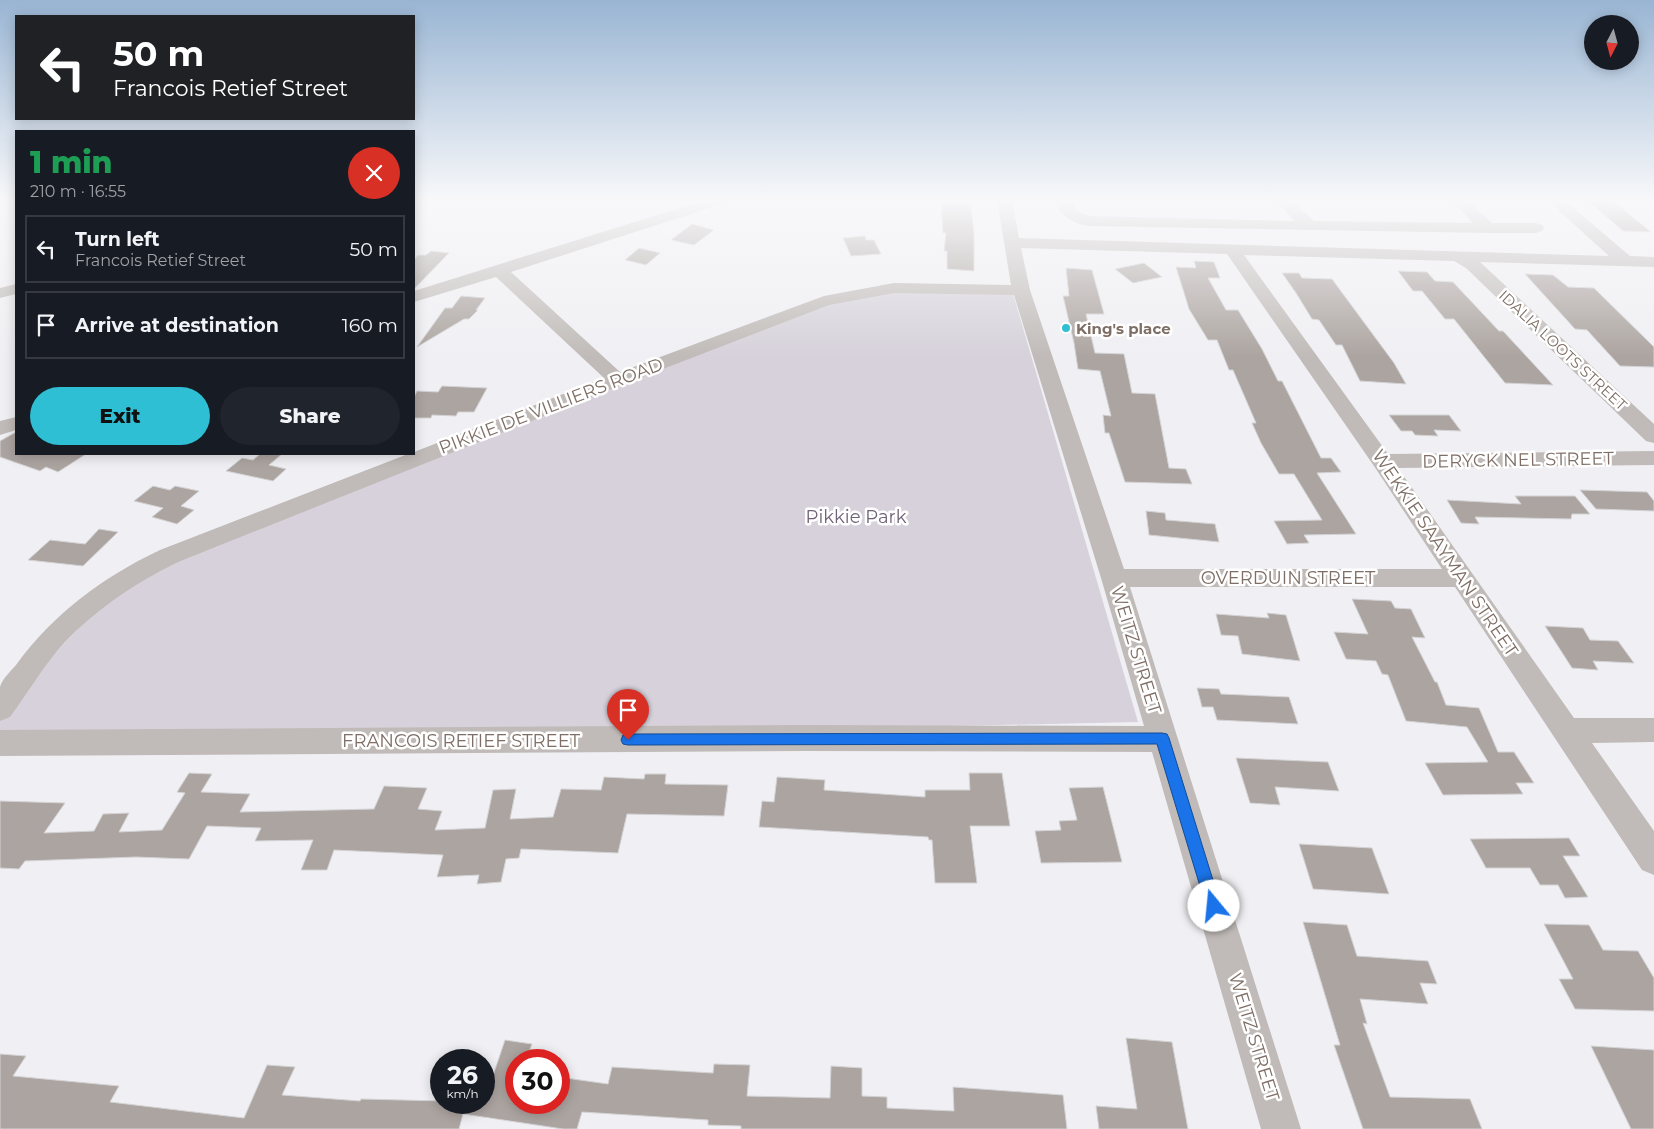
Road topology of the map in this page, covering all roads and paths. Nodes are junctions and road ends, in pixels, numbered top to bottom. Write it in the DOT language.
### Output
graph roads {
  1 [pos="557,252"];
  2 [pos="1014,252"];
  3 [pos="1233,252"];
  4 [pos="1276,252"];
  5 [pos="1460,252"];
  6 [pos="1614,252"];
  7 [pos="1467,259"];
  8 [pos="1625,261"];
  9 [pos="1654,262"];
  10 [pos="499,270"];
  11 [pos="15,289"];
  12 [pos="1021,290"];
  13 [pos="0,293"];
  14 [pos="415,297"];
  15 [pos="617,380"];
  16 [pos="15,423"];
  17 [pos="0,428"];
  18 [pos="1654,436"];
  19 [pos="1654,458"];
  20 [pos="1382,461"];
  21 [pos="1114,578"];
  22 [pos="1461,578"];
  23 [pos="0,708"];
  24 [pos="1654,730"];
  25 [pos="1568,731"];
  26 [pos="1162,738"];
  27 [pos="0,743"];
  28 [pos="1654,859"];
  29 [pos="1282,1129"];
  1 -- 10 [label="street"];
  2 -- 12 [label="street, WEITZ STREET"];
  3 -- 20 [label="street, WEKKIE SAAYMAN STREET"];
  4 -- 7 [label="street"];
  5 -- 7 [label="street, IDALIA LOOTS STREET"];
  6 -- 8 [label="street"];
  7 -- 8 [label="street"];
  7 -- 18 [label="street, IDALIA LOOTS STREET"];
  8 -- 9 [label="street"];
  10 -- 14 [label="street"];
  10 -- 15 [label="street"];
  11 -- 13 [label="street"];
  12 -- 15 [label="street, PIKKIE DE VILLIERS ROAD"];
  12 -- 21 [label="street, WEITZ STREET"];
  15 -- 23 [label="street, PIKKIE DE VILLIERS ROAD"];
  16 -- 17 [label="street"];
  19 -- 20 [label="street, DERYCK NEL STREET"];
  20 -- 22 [label="street, WEKKIE SAAYMAN STREET"];
  21 -- 22 [label="street, OVERDUIN STREET"];
  21 -- 26 [label="street, WEITZ STREET"];
  22 -- 25 [label="street, WEKKIE SAAYMAN STREET"];
  24 -- 25 [label="street"];
  25 -- 28 [label="street, WEKKIE SAAYMAN STREET"];
  26 -- 27 [label="street, FRANCOIS RETIEF STREET"];
  26 -- 29 [label="street, WEITZ STREET"];
}
